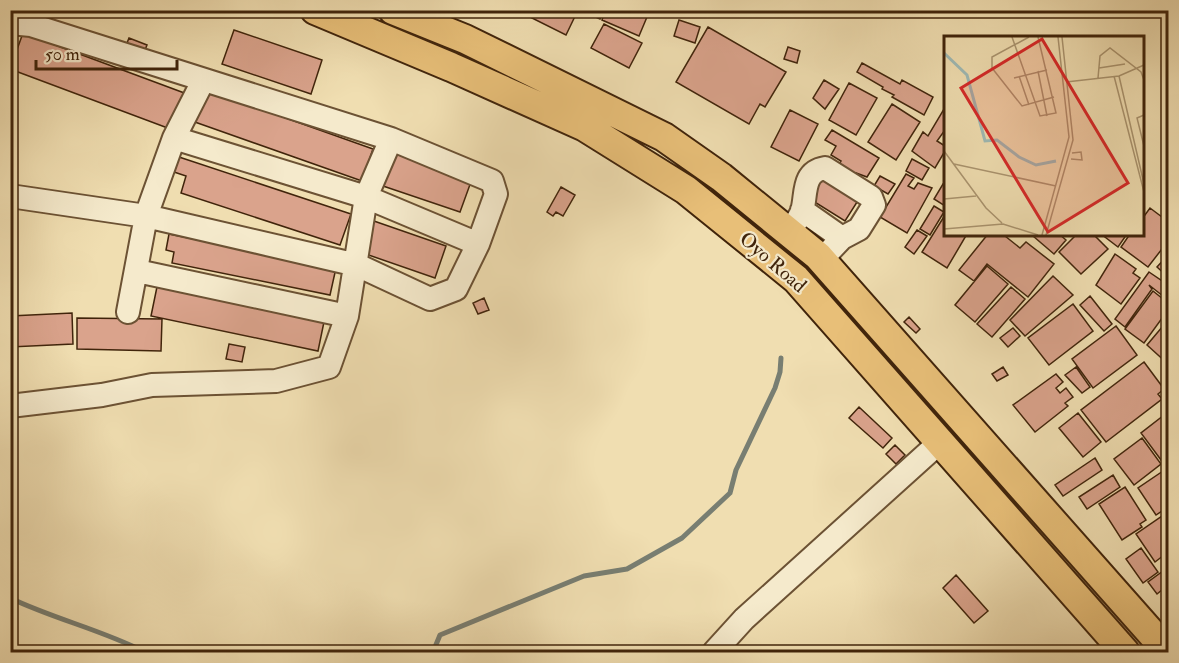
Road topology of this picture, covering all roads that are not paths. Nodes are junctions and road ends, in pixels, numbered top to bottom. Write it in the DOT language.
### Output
graph roads {
  1 [pos="393,10"];
  2 [pos="333,14"];
  3 [pos="10,23"];
  4 [pos="203,81"];
  5 [pos="174,138"];
  6 [pos="391,139"];
  7 [pos="10,196"];
  8 [pos="366,197"];
  9 [pos="146,216"];
  10 [pos="796,221"];
  11 [pos="842,238"];
  12 [pos="478,244"];
  13 [pos="821,260"];
  14 [pos="357,265"];
  15 [pos="137,271"];
  16 [pos="128,312"];
  17 [pos="347,316"];
  18 [pos="10,406"];
  19 [pos="940,442"];
  20 [pos="714,652"];
  21 [pos="1125,652"];
  22 [pos="1168,652"];
  1 -- 10 [label="main road, Oyo Road"];
  2 -- 19 [label="main road, Oyo Road"];
  3 -- 4 [label="street"];
  4 -- 5 [label="street"];
  4 -- 6 [label="street"];
  5 -- 8 [label="street"];
  5 -- 9 [label="street"];
  6 -- 8 [label="street"];
  6 -- 12 [label="street"];
  7 -- 9 [label="street"];
  8 -- 12 [label="street"];
  8 -- 14 [label="street"];
  9 -- 14 [label="street"];
  9 -- 15 [label="street"];
  10 -- 11 [label="street"];
  10 -- 11 [label="street"];
  10 -- 13 [label="main road, Oyo Road"];
  11 -- 13 [label="street"];
  12 -- 14 [label="street"];
  13 -- 22 [label="main road, Oyo Road"];
  14 -- 17 [label="street"];
  15 -- 16 [label="street"];
  15 -- 17 [label="street"];
  17 -- 18 [label="street"];
  19 -- 20 [label="street"];
  19 -- 21 [label="main road, Oyo Road"];
}
